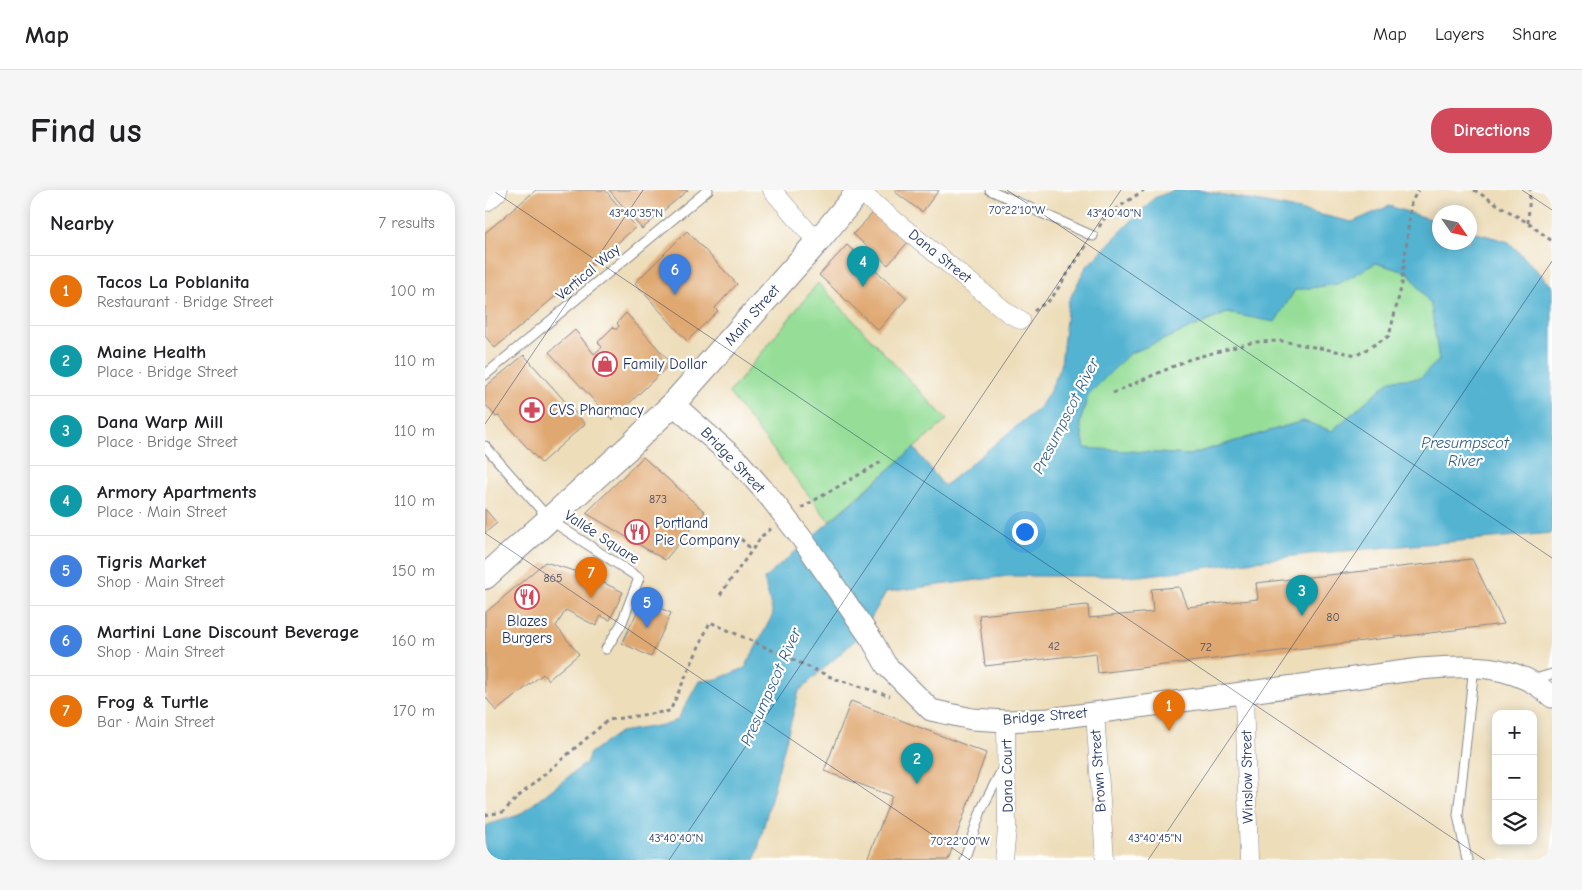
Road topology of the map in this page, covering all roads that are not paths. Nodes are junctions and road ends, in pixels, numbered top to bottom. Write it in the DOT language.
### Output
graph roads {
  1 [pos="493,190"];
  2 [pos="708,190"];
  3 [pos="772,190"];
  4 [pos="990,190"];
  5 [pos="860,191"];
  6 [pos="485,197"];
  7 [pos="1093,236"];
  8 [pos="817,242"];
  9 [pos="1021,320"];
  10 [pos="485,376"];
  11 [pos="673,404"];
  12 [pos="485,446"];
  13 [pos="550,520"];
  14 [pos="485,577"];
  15 [pos="606,649"];
  16 [pos="1474,666"];
  17 [pos="1552,674"];
  18 [pos="1530,681"];
  19 [pos="1244,693"];
  20 [pos="1552,697"];
  21 [pos="1095,712"];
  22 [pos="1006,722"];
  23 [pos="1005,764"];
  24 [pos="963,860"];
  25 [pos="1003,860"];
  26 [pos="1105,860"];
  27 [pos="1249,860"];
  28 [pos="1467,860"];
  1 -- 6 [label="highway"];
  2 -- 10 [label="lane, Vertical Way"];
  3 -- 8 [label="street"];
  4 -- 7 [label="lane"];
  5 -- 8 [label="main road, Main Street"];
  5 -- 9 [label="street, Dana Street"];
  8 -- 11 [label="main road, Main Street"];
  11 -- 13 [label="main road, Main Street"];
  11 -- 22 [label="street, Bridge Street"];
  12 -- 13 [label="lane, Vallée Square"];
  13 -- 14 [label="main road, Main Street"];
  13 -- 15 [label="lane, Vallée Square"];
  16 -- 18 [label="street, Bridge Street"];
  16 -- 19 [label="street, Bridge Street"];
  16 -- 28 [label="lane"];
  17 -- 18 [label="lane"];
  18 -- 20 [label="street, Bridge Street"];
  19 -- 21 [label="street, Bridge Street"];
  19 -- 27 [label="street, Winslow Street"];
  21 -- 22 [label="street, Bridge Street"];
  21 -- 26 [label="street, Brown Street"];
  22 -- 23 [label="street, Dana Court"];
  23 -- 24 [label="lane"];
  23 -- 25 [label="street, Dana Court"];
}
